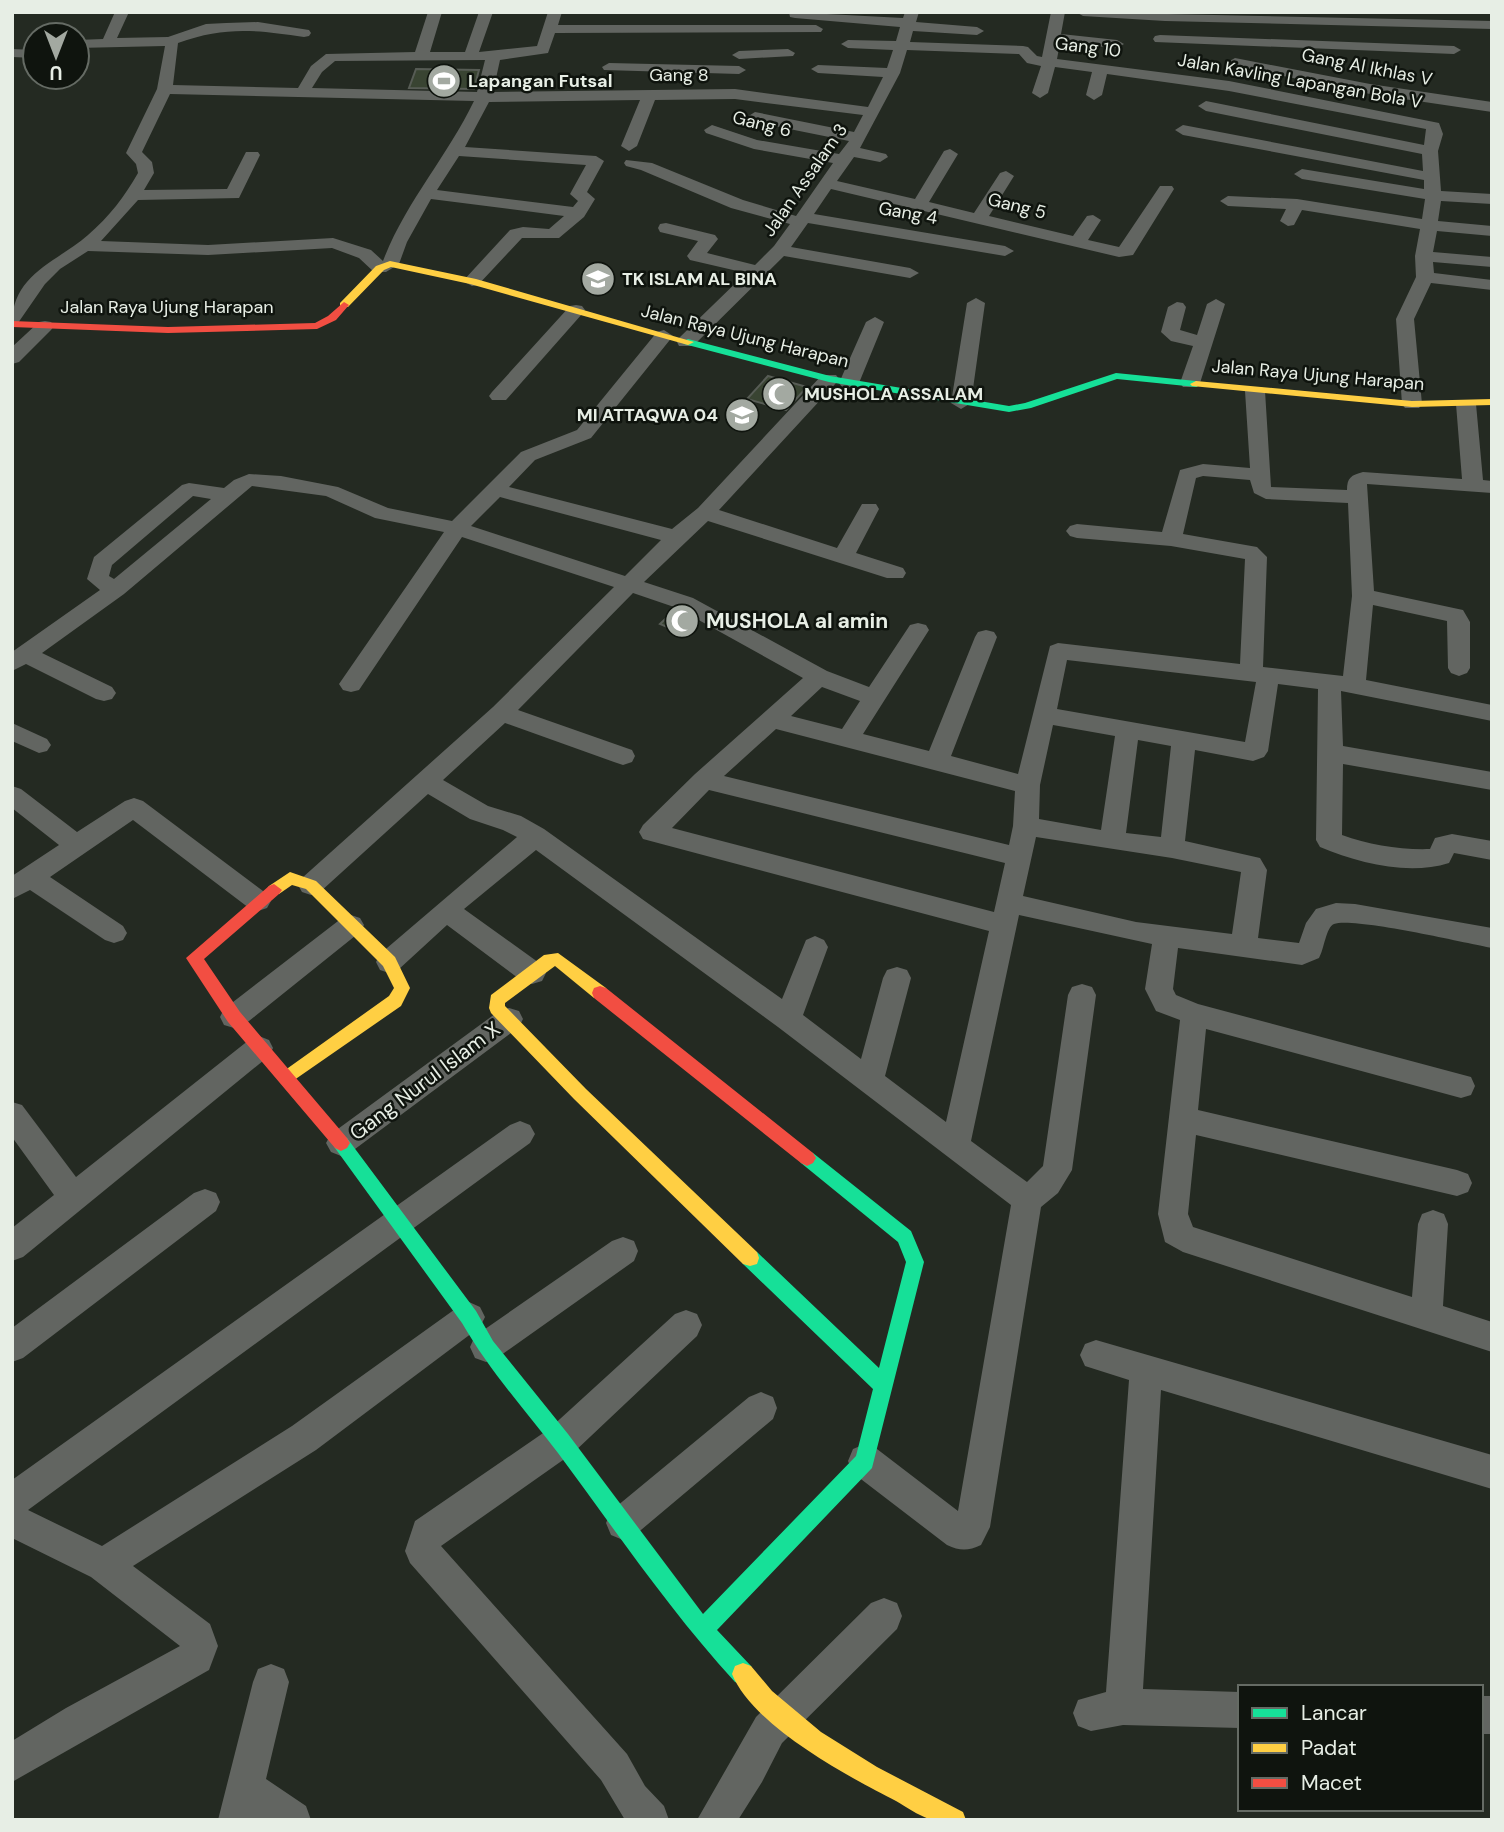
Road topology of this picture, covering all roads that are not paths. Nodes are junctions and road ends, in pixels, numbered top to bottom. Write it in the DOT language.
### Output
graph roads {
  1 [pos="122,12"];
  2 [pos="435,12"];
  3 [pos="486,12"];
  4 [pos="555,12"];
  5 [pos="739,12"];
  6 [pos="789,12"];
  7 [pos="1049,12"];
  8 [pos="1059,12"];
  9 [pos="1083,12"];
  10 [pos="1273,16"];
  11 [pos="1165,18"];
  12 [pos="1468,18"];
  13 [pos="910,20"];
  14 [pos="1356,23"];
  15 [pos="1492,25"];
  16 [pos="613,27"];
  17 [pos="550,29"];
  18 [pos="739,29"];
  19 [pos="816,29"];
  20 [pos="976,30"];
  21 [pos="304,33"];
  22 [pos="1053,37"];
  23 [pos="109,41"];
  24 [pos="170,41"];
  25 [pos="91,43"];
  26 [pos="848,44"];
  27 [pos="1117,44"];
  28 [pos="901,45"];
  29 [pos="1371,48"];
  30 [pos="1454,50"];
  31 [pos="788,53"];
  32 [pos="735,55"];
  33 [pos="421,56"];
  34 [pos="494,56"];
  35 [pos="610,56"];
  36 [pos="1156,56"];
  37 [pos="470,57"];
  38 [pos="1047,62"];
  39 [pos="1235,62"];
  40 [pos="1101,67"];
  41 [pos="818,69"];
  42 [pos="893,74"];
  43 [pos="1372,77"];
  44 [pos="165,89"];
  45 [pos="302,93"];
  46 [pos="1040,93"];
  47 [pos="650,94"];
  48 [pos="735,94"];
  49 [pos="602,95"];
  50 [pos="1094,95"];
  51 [pos="484,97"];
  52 [pos="1206,106"];
  53 [pos="1492,107"];
  54 [pos="873,112"];
  55 [pos="755,117"];
  56 [pos="712,130"];
  57 [pos="1183,130"];
  58 [pos="1433,143"];
  59 [pos="629,146"];
  60 [pos="851,150"];
  61 [pos="454,151"];
  62 [pos="950,154"];
  63 [pos="253,155"];
  64 [pos="880,157"];
  65 [pos="632,163"];
  66 [pos="1302,174"];
  67 [pos="1006,176"];
  68 [pos="826,183"];
  69 [pos="1432,186"];
  70 [pos="1166,190"];
  71 [pos="427,194"];
  72 [pos="131,195"];
  73 [pos="1492,199"];
  74 [pos="1228,201"];
  75 [pos="920,204"];
  76 [pos="1297,204"];
  77 [pos="578,213"];
  78 [pos="979,219"];
  79 [pos="802,220"];
  80 [pos="1093,220"];
  81 [pos="1288,221"];
  82 [pos="1429,225"];
  83 [pos="666,228"];
  84 [pos="1492,231"];
  85 [pos="1078,242"];
  86 [pos="85,246"];
  87 [pos="780,250"];
  88 [pos="1005,251"];
  89 [pos="1424,256"];
  90 [pos="1492,262"];
  91 [pos="385,266"];
  92 [pos="759,271"];
  93 [pos="910,272"];
  94 [pos="1425,277"];
  95 [pos="12,278"];
  96 [pos="39,280"];
  97 [pos="471,281"];
  98 [pos="1492,285"];
  99 [pos="976,303"];
  100 [pos="1216,304"];
  101 [pos="1177,307"];
  102 [pos="576,310"];
  103 [pos="12,321"];
  104 [pos="875,322"];
  105 [pos="45,326"];
  106 [pos="664,336"];
  107 [pos="686,342"];
  108 [pos="1203,342"];
  109 [pos="12,358"];
  110 [pos="839,381"];
  111 [pos="1190,383"];
  112 [pos="1255,391"];
  113 [pos="499,396"];
  114 [pos="1492,402"];
  115 [pos="961,403"];
  116 [pos="1412,404"];
  117 [pos="1466,404"];
  118 [pos="1259,475"];
  119 [pos="1483,487"];
  120 [pos="495,489"];
  121 [pos="229,495"];
  122 [pos="1357,497"];
  123 [pos="869,509"];
  124 [pos="705,513"];
  125 [pos="457,528"];
  126 [pos="1077,531"];
  127 [pos="677,537"];
  128 [pos="1171,539"];
  129 [pos="843,557"];
  130 [pos="895,573"];
  131 [pos="631,585"];
  132 [pos="116,589"];
  133 [pos="1363,596"];
  134 [pos="918,630"];
  135 [pos="986,638"];
  136 [pos="19,659"];
  137 [pos="1459,668"];
  138 [pos="1259,675"];
  139 [pos="819,677"];
  140 [pos="1341,683"];
  141 [pos="351,684"];
  142 [pos="104,693"];
  143 [pos="875,698"];
  144 [pos="501,713"];
  145 [pos="1492,713"];
  146 [pos="1044,715"];
  147 [pos="775,720"];
  148 [pos="1128,730"];
  149 [pos="12,731"];
  150 [pos="848,739"];
  151 [pos="1185,739"];
  152 [pos="40,745"];
  153 [pos="1331,753"];
  154 [pos="623,756"];
  155 [pos="936,764"];
  156 [pos="704,780"];
  157 [pos="426,781"];
  158 [pos="1492,781"];
  159 [pos="1028,785"];
  160 [pos="12,795"];
  161 [pos="1026,826"];
  162 [pos="535,836"];
  163 [pos="1112,841"];
  164 [pos="76,845"];
  165 [pos="1172,848"];
  166 [pos="1492,851"];
  167 [pos="1019,857"];
  168 [pos="22,883"];
  169 [pos="311,885"];
  170 [pos="258,901"];
  171 [pos="446,910"];
  172 [pos="1007,914"];
  173 [pos="351,925"];
  174 [pos="114,933"];
  175 [pos="1166,936"];
  176 [pos="1492,938"];
  177 [pos="815,947"];
  178 [pos="1243,947"];
  179 [pos="389,962"];
  180 [pos="532,973"];
  181 [pos="897,978"];
  182 [pos="1082,995"];
  183 [pos="1194,1014"];
  184 [pos="234,1017"];
  185 [pos="509,1019"];
  186 [pos="788,1019"];
  187 [pos="260,1048"];
  188 [pos="287,1078"];
  189 [pos="869,1082"];
  190 [pos="1461,1086"];
  191 [pos="12,1114"];
  192 [pos="1182,1119"];
  193 [pos="520,1134"];
  194 [pos="341,1143"];
  195 [pos="955,1146"];
  196 [pos="1457,1183"];
  197 [pos="73,1197"];
  198 [pos="1027,1200"];
  199 [pos="205,1202"];
  200 [pos="399,1223"];
  201 [pos="1433,1224"];
  202 [pos="12,1247"];
  203 [pos="623,1251"];
  204 [pos="469,1317"];
  205 [pos="1426,1317"];
  206 [pos="686,1325"];
  207 [pos="1492,1337"];
  208 [pos="12,1347"];
  209 [pos="486,1347"];
  210 [pos="1096,1354"];
  211 [pos="1146,1370"];
  212 [pos="883,1385"];
  213 [pos="761,1408"];
  214 [pos="561,1441"];
  215 [pos="865,1461"];
  216 [pos="1492,1472"];
  217 [pos="12,1501"];
  218 [pos="12,1520"];
  219 [pos="623,1523"];
  220 [pos="103,1566"];
  221 [pos="884,1616"];
  222 [pos="702,1630"];
  223 [pos="271,1682"];
  224 [pos="1107,1710"];
  225 [pos="1238,1710"];
  226 [pos="782,1715"];
  227 [pos="12,1763"];
  228 [pos="241,1803"];
  229 [pos="292,1820"];
  230 [pos="650,1820"];
  231 [pos="716,1820"];
  232 [pos="955,1820"];
  1 -- 23 [label="street"];
  2 -- 33 [label="street"];
  3 -- 37 [label="street"];
  4 -- 17 [label="street"];
  5 -- 18 [label="street"];
  6 -- 13 [label="street"];
  7 -- 8 [label="street"];
  8 -- 22 [label="street"];
  9 -- 11 [label="street"];
  10 -- 11 [label="street"];
  10 -- 14 [label="street"];
  11 -- 36 [label="street"];
  12 -- 14 [label="street"];
  12 -- 15 [label="street"];
  13 -- 20 [label="street"];
  13 -- 28 [label="street, Jalan Assalam 3"];
  14 -- 29 [label="street"];
  16 -- 17 [label="street"];
  16 -- 18 [label="street"];
  16 -- 35 [label="street"];
  17 -- 34 [label="street"];
  18 -- 19 [label="street"];
  18 -- 32 [label="street"];
  21 -- 24 [label="street"];
  22 -- 27 [label="street"];
  22 -- 38 [label="street"];
  23 -- 24 [label="street"];
  23 -- 25 [label="street"];
  24 -- 44 [label="street"];
  26 -- 28 [label="street"];
  28 -- 38 [label="street, Gang 10"];
  28 -- 42 [label="street, Jalan Assalam 3"];
  29 -- 30 [label="street"];
  29 -- 36 [label="street"];
  29 -- 43 [label="street"];
  31 -- 32 [label="street"];
  32 -- 35 [label="street"];
  32 -- 48 [label="street"];
  33 -- 37 [label="street"];
  33 -- 45 [label="street"];
  34 -- 37 [label="street"];
  34 -- 51 [label="street"];
  35 -- 49 [label="street"];
  36 -- 40 [label="street, Gang 10"];
  36 -- 58 [label="street, Jalan Kavling Lapangan Bola V"];
  38 -- 40 [label="street, Gang 10"];
  38 -- 46 [label="street"];
  39 -- 43 [label="street, Gang Al Ikhlas V"];
  40 -- 50 [label="street"];
  41 -- 42 [label="street"];
  42 -- 54 [label="street, Jalan Assalam 3"];
  43 -- 53 [label="street, Gang Al Ikhlas V"];
  44 -- 45 [label="street"];
  44 -- 72 [label="street"];
  45 -- 51 [label="street"];
  47 -- 48 [label="street, Gang 8"];
  47 -- 49 [label="street, Gang 8"];
  47 -- 59 [label="street"];
  48 -- 54 [label="street, Gang 8"];
  49 -- 51 [label="street, Gang 8"];
  51 -- 61 [label="street"];
  52 -- 58 [label="street"];
  54 -- 60 [label="street, Jalan Assalam 3"];
  55 -- 60 [label="street"];
  56 -- 60 [label="street, Gang 6"];
  57 -- 69 [label="street"];
  58 -- 69 [label="street"];
  60 -- 64 [label="street"];
  60 -- 68 [label="street, Jalan Assalam 3"];
  61 -- 71 [label="street"];
  61 -- 77 [label="street"];
  62 -- 75 [label="street"];
  63 -- 72 [label="street"];
  65 -- 79 [label="street, Gang 4"];
  66 -- 69 [label="street"];
  67 -- 78 [label="street"];
  68 -- 75 [label="street, Gang 5"];
  68 -- 79 [label="street, Jalan Assalam 3"];
  69 -- 73 [label="street"];
  69 -- 82 [label="street"];
  70 -- 85 [label="street, Gang 5"];
  71 -- 77 [label="street"];
  71 -- 91 [label="street"];
  72 -- 86 [label="street"];
  74 -- 76 [label="street"];
  75 -- 78 [label="street, Gang 5"];
  76 -- 81 [label="street"];
  76 -- 82 [label="street"];
  77 -- 97 [label="street"];
  78 -- 85 [label="street, Gang 5"];
  79 -- 87 [label="street, Jalan Assalam 3"];
  79 -- 88 [label="street, Gang 4"];
  80 -- 85 [label="street"];
  82 -- 84 [label="street"];
  82 -- 89 [label="street"];
  83 -- 92 [label="street"];
  86 -- 91 [label="street"];
  86 -- 96 [label="street"];
  87 -- 92 [label="street, Jalan Assalam 3"];
  87 -- 93 [label="street"];
  89 -- 90 [label="street"];
  89 -- 94 [label="street"];
  91 -- 97 [label="street, Jalan Raya Ujung Harapan"];
  91 -- 105 [label="street, Jalan Raya Ujung Harapan"];
  92 -- 107 [label="street, Jalan Assalam 3"];
  94 -- 98 [label="street"];
  94 -- 116 [label="street"];
  95 -- 96 [label="street"];
  96 -- 103 [label="street"];
  97 -- 102 [label="street, Jalan Raya Ujung Harapan"];
  99 -- 115 [label="street"];
  100 -- 108 [label="street"];
  101 -- 108 [label="street"];
  102 -- 106 [label="street, Jalan Raya Ujung Harapan"];
  102 -- 113 [label="street"];
  103 -- 105 [label="street, Jalan Raya Ujung Harapan"];
  104 -- 110 [label="street"];
  105 -- 109 [label="street"];
  106 -- 107 [label="street, Jalan Raya Ujung Harapan"];
  106 -- 120 [label="street"];
  107 -- 110 [label="street, Jalan Raya Ujung Harapan"];
  108 -- 111 [label="street"];
  110 -- 115 [label="street, Jalan Raya Ujung Harapan"];
  110 -- 124 [label="street"];
  111 -- 112 [label="street, Jalan Raya Ujung Harapan"];
  111 -- 115 [label="street, Jalan Raya Ujung Harapan"];
  112 -- 116 [label="street, Jalan Raya Ujung Harapan"];
  112 -- 118 [label="street"];
  114 -- 117 [label="street, Jalan Raya Ujung Harapan"];
  116 -- 117 [label="street, Jalan Raya Ujung Harapan"];
  117 -- 119 [label="street"];
  118 -- 122 [label="street"];
  118 -- 128 [label="street"];
  119 -- 122 [label="street"];
  120 -- 125 [label="street"];
  120 -- 127 [label="street"];
  121 -- 125 [label="street"];
  121 -- 132 [label="street"];
  121 -- 132 [label="street"];
  122 -- 133 [label="street"];
  123 -- 129 [label="street"];
  124 -- 127 [label="street"];
  124 -- 129 [label="street"];
  125 -- 131 [label="street"];
  125 -- 141 [label="street"];
  126 -- 128 [label="street"];
  127 -- 131 [label="street"];
  128 -- 138 [label="street"];
  129 -- 130 [label="street"];
  131 -- 139 [label="street"];
  131 -- 144 [label="street"];
  132 -- 136 [label="street"];
  133 -- 137 [label="street"];
  133 -- 140 [label="street"];
  134 -- 143 [label="street"];
  135 -- 155 [label="street"];
  136 -- 142 [label="street"];
  138 -- 140 [label="street"];
  138 -- 146 [label="street"];
  138 -- 151 [label="street"];
  139 -- 143 [label="street"];
  139 -- 147 [label="street"];
  140 -- 145 [label="street"];
  140 -- 153 [label="street"];
  143 -- 150 [label="street"];
  144 -- 154 [label="street"];
  144 -- 157 [label="street"];
  146 -- 148 [label="street"];
  146 -- 159 [label="street"];
  147 -- 150 [label="street"];
  147 -- 156 [label="street"];
  148 -- 151 [label="street"];
  148 -- 163 [label="street"];
  149 -- 152 [label="street"];
  150 -- 155 [label="street"];
  151 -- 165 [label="street"];
  153 -- 158 [label="street"];
  153 -- 166 [label="street"];
  155 -- 159 [label="street"];
  156 -- 167 [label="street"];
  156 -- 172 [label="street"];
  157 -- 162 [label="street"];
  157 -- 169 [label="street"];
  159 -- 161 [label="street"];
  160 -- 164 [label="street"];
  161 -- 163 [label="street"];
  161 -- 167 [label="street"];
  162 -- 171 [label="street"];
  162 -- 186 [label="street"];
  163 -- 165 [label="street"];
  164 -- 168 [label="street"];
  164 -- 170 [label="street"];
  165 -- 178 [label="street"];
  167 -- 172 [label="street"];
  168 -- 174 [label="street"];
  169 -- 170 [label="street"];
  169 -- 173 [label="street"];
  170 -- 184 [label="street"];
  171 -- 179 [label="street"];
  171 -- 180 [label="street"];
  172 -- 175 [label="street"];
  172 -- 195 [label="street"];
  173 -- 179 [label="street"];
  173 -- 184 [label="street"];
  175 -- 178 [label="street"];
  175 -- 183 [label="street"];
  176 -- 178 [label="street"];
  177 -- 186 [label="street"];
  179 -- 188 [label="street"];
  180 -- 185 [label="street"];
  180 -- 212 [label="street"];
  181 -- 189 [label="street"];
  182 -- 198 [label="street"];
  183 -- 190 [label="street"];
  183 -- 192 [label="street"];
  184 -- 187 [label="street"];
  185 -- 194 [label="street, Gang Nurul Islam X"];
  185 -- 212 [label="street"];
  186 -- 189 [label="street"];
  187 -- 188 [label="street"];
  187 -- 197 [label="street"];
  188 -- 194 [label="street"];
  189 -- 195 [label="street"];
  191 -- 197 [label="street"];
  192 -- 196 [label="street"];
  192 -- 205 [label="street"];
  193 -- 200 [label="street"];
  194 -- 200 [label="street"];
  195 -- 198 [label="street"];
  197 -- 202 [label="street"];
  198 -- 215 [label="street"];
  199 -- 208 [label="street"];
  200 -- 204 [label="street"];
  200 -- 217 [label="street"];
  201 -- 205 [label="street"];
  203 -- 209 [label="street"];
  204 -- 209 [label="street"];
  204 -- 220 [label="street"];
  205 -- 207 [label="street"];
  206 -- 214 [label="street"];
  209 -- 214 [label="street"];
  210 -- 211 [label="street"];
  211 -- 216 [label="street"];
  211 -- 224 [label="street"];
  212 -- 215 [label="street"];
  213 -- 219 [label="street"];
  214 -- 219 [label="street"];
  214 -- 230 [label="street"];
  215 -- 222 [label="street"];
  218 -- 220 [label="street"];
  219 -- 222 [label="street"];
  220 -- 227 [label="street"];
  221 -- 226 [label="street"];
  222 -- 226 [label="street"];
  223 -- 228 [label="street"];
  224 -- 225 [label="street"];
  226 -- 231 [label="street"];
  226 -- 232 [label="street"];
  228 -- 229 [label="street"];
}
